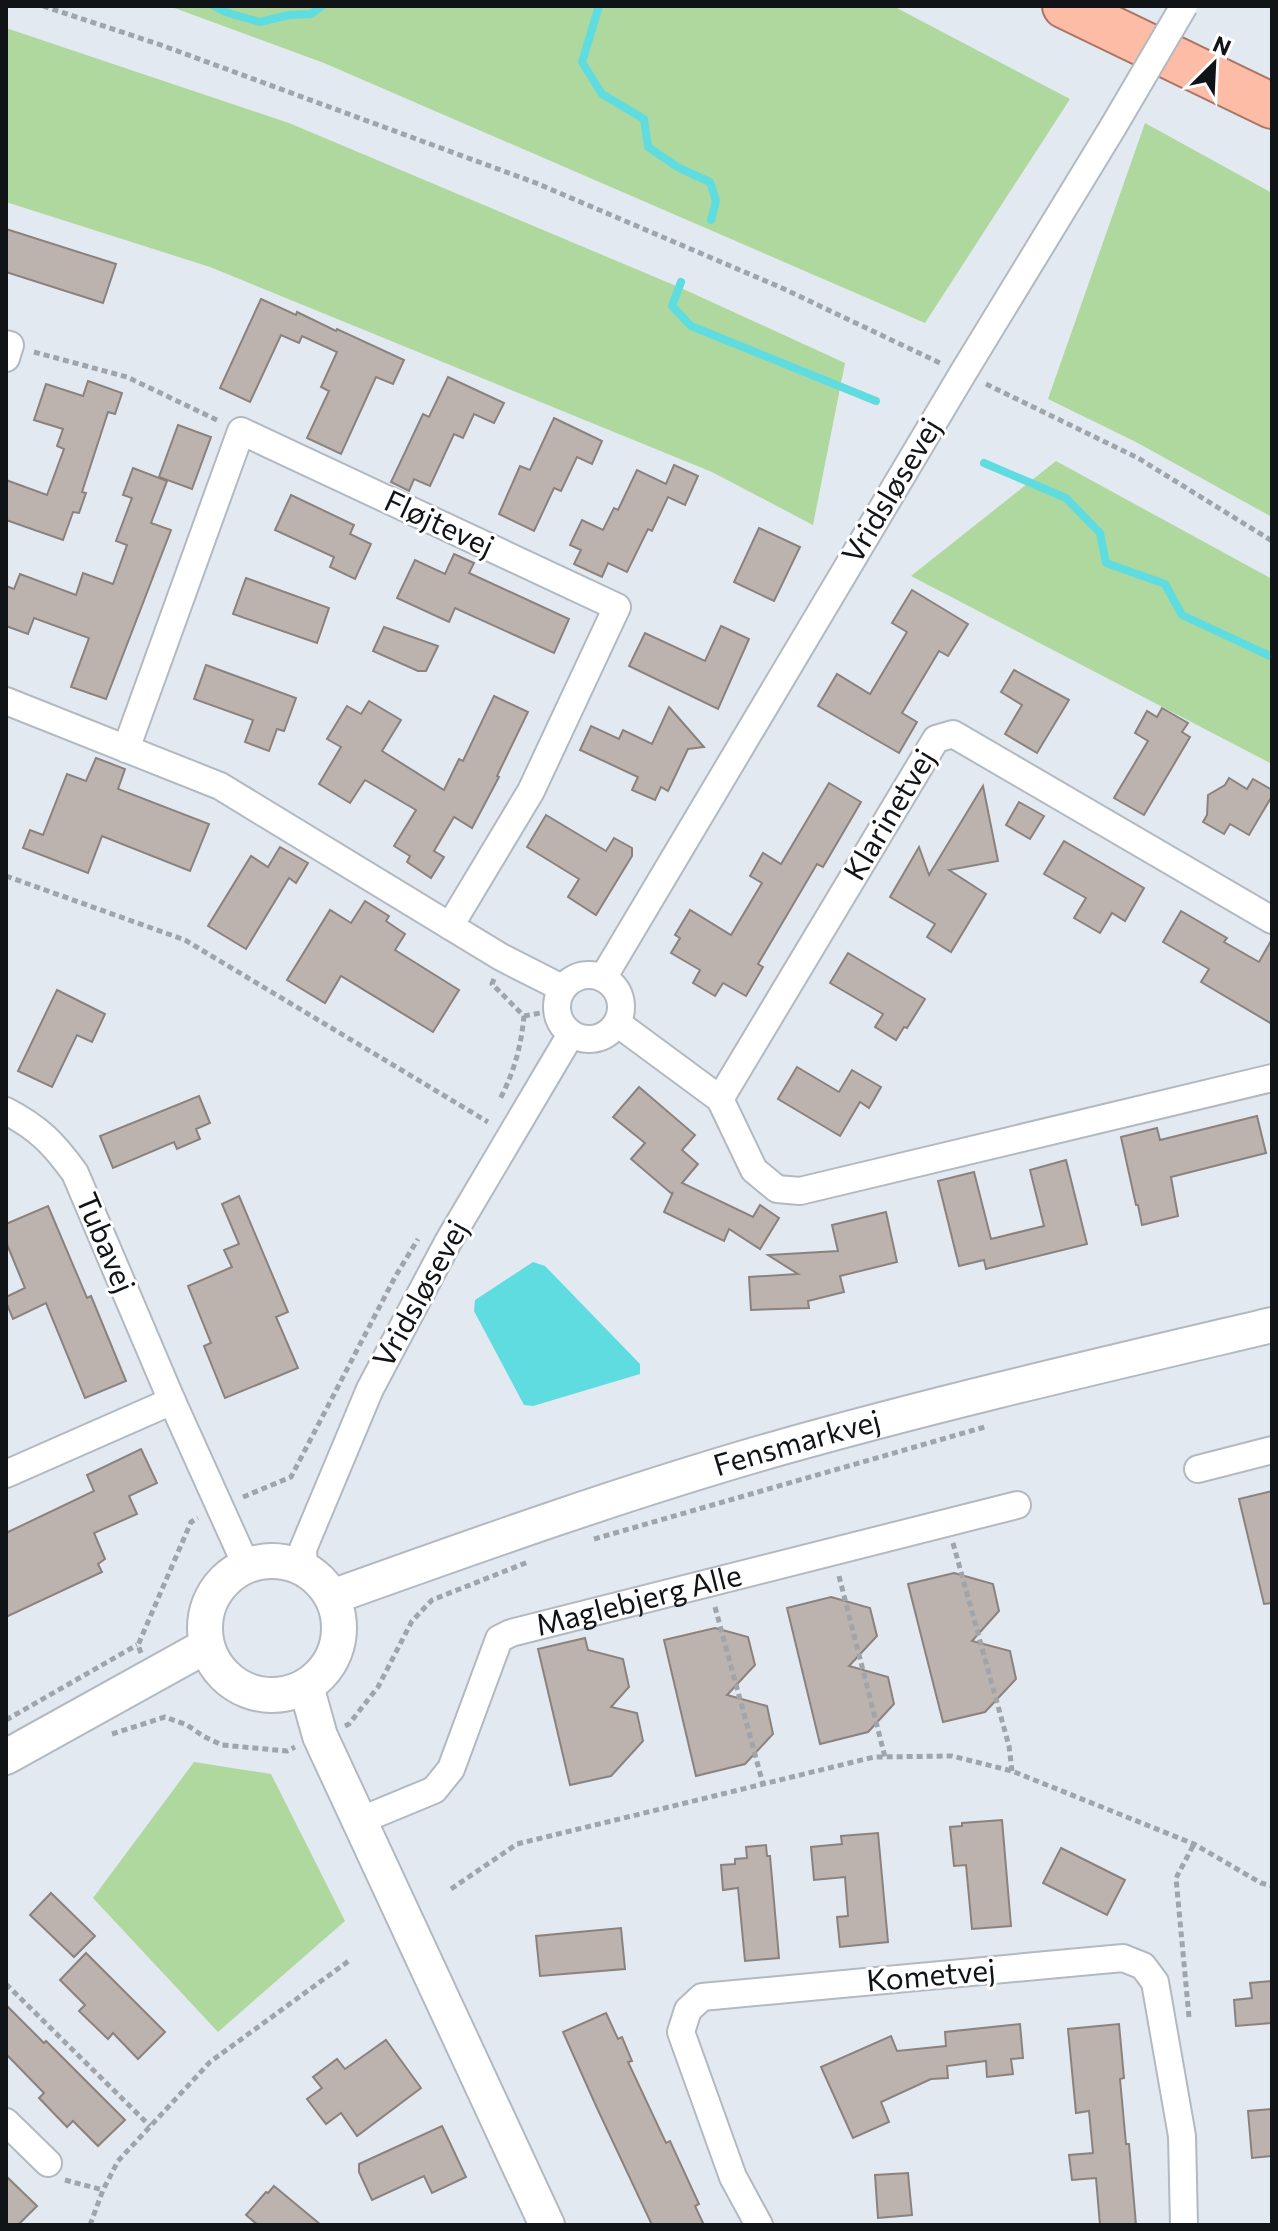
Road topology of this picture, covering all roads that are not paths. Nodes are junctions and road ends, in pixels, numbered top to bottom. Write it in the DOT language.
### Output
graph roads {
  1 [pos="1065,6"];
  2 [pos="1122,6"];
  3 [pos="1184,6"];
  4 [pos="1272,80"];
  5 [pos="1272,106"];
  6 [pos="6,701"];
  7 [pos="126,749"];
  8 [pos="1272,920"];
  9 [pos="450,926"];
  10 [pos="603,978"];
  11 [pos="559,999"];
  12 [pos="617,1023"];
  13 [pos="571,1034"];
  14 [pos="1272,1078"];
  15 [pos="720,1099"];
  16 [pos="6,1111"];
  17 [pos="1272,1325"];
  18 [pos="172,1401"];
  19 [pos="1272,1450"];
  20 [pos="1198,1469"];
  21 [pos="6,1474"];
  22 [pos="1017,1505"];
  23 [pos="246,1565"];
  24 [pos="304,1568"];
  25 [pos="332,1597"];
  26 [pos="206,1646"];
  27 [pos="306,1686"];
  28 [pos="6,1757"];
  29 [pos="359,1821"];
  30 [pos="6,2122"];
  31 [pos="48,2163"];
  32 [pos="547,2225"];
  33 [pos="759,2225"];
  34 [pos="1184,2225"];
  1 -- 5 [label="highway"];
  2 -- 4 [label="highway"];
  3 -- 10 [label="street, Vridsløsevej, bridge"];
  6 -- 7 [label="street"];
  7 -- 9 [label="street"];
  7 -- 9 [label="street, Fløjtevej"];
  8 -- 15 [label="street, Klarinetvej"];
  9 -- 11 [label="street"];
  10 -- 11 [label="street"];
  10 -- 12 [label="street"];
  11 -- 13 [label="street"];
  12 -- 13 [label="street"];
  12 -- 15 [label="street"];
  13 -- 24 [label="street, Vridsløsevej"];
  14 -- 15 [label="street"];
  16 -- 18 [label="street, Tubavej"];
  17 -- 25 [label="street, Fensmarkvej"];
  18 -- 21 [label="street"];
  18 -- 23 [label="street, Tubavej"];
  19 -- 20 [label="street"];
  22 -- 29 [label="street, Maglebjerg Alle"];
  23 -- 24 [label="street"];
  23 -- 26 [label="street"];
  24 -- 25 [label="street"];
  25 -- 27 [label="street"];
  26 -- 27 [label="street"];
  26 -- 28 [label="street"];
  27 -- 29 [label="street"];
  29 -- 32 [label="street"];
  30 -- 31 [label="street"];
  33 -- 34 [label="street, Kometvej"];
}
